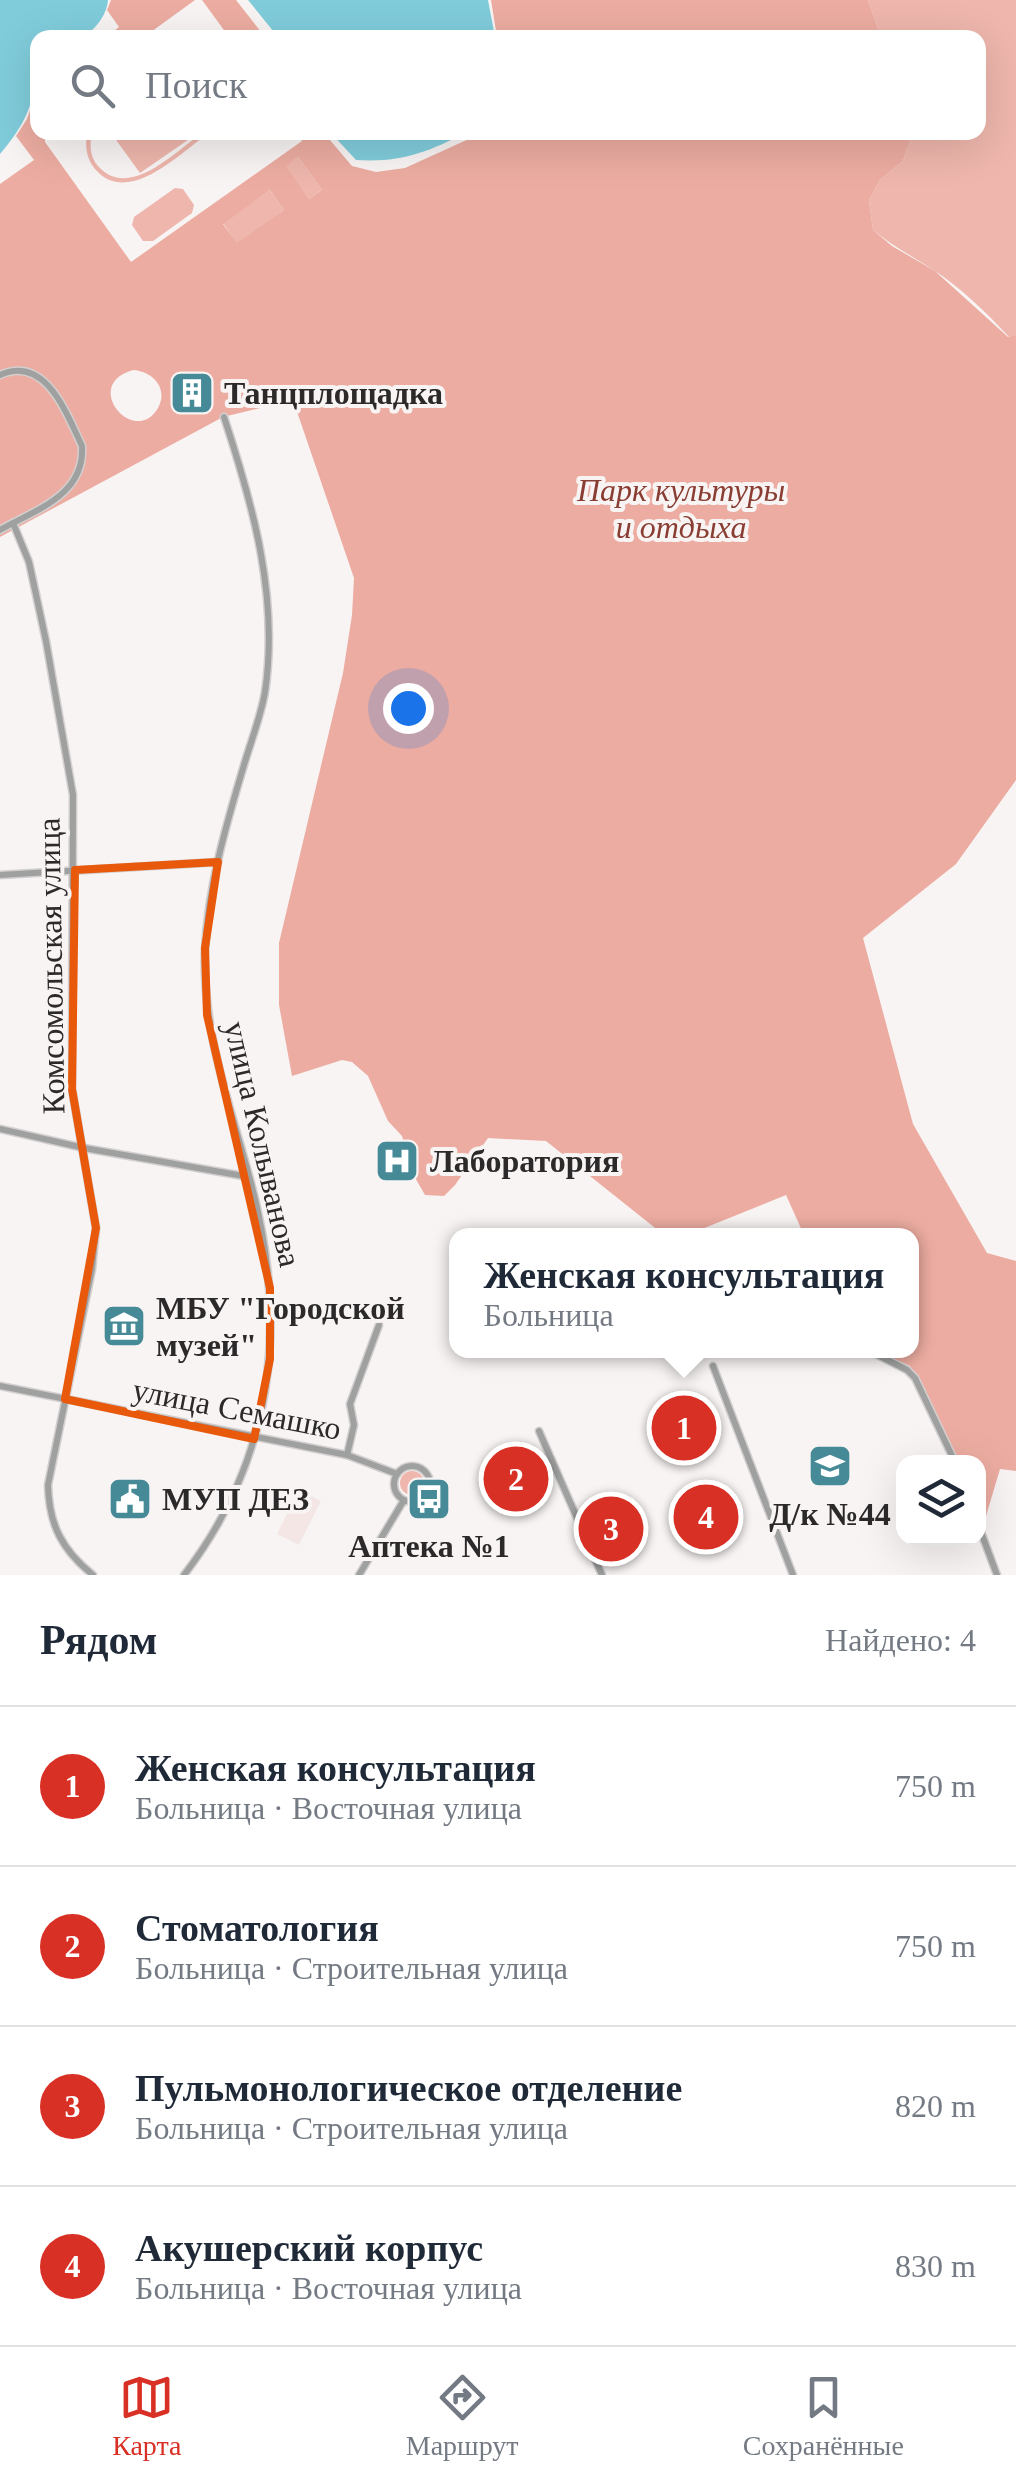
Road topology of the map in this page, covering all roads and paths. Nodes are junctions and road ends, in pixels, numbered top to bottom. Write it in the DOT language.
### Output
graph roads {
  1 [pos="0,375"];
  2 [pos="224,417"];
  3 [pos="13,522"];
  4 [pos="0,530"];
  5 [pos="218,862"];
  6 [pos="75,870"];
  7 [pos="0,875"];
  8 [pos="0,1129"];
  9 [pos="84,1148"];
  10 [pos="250,1177"];
  11 [pos="380,1325"];
  12 [pos="883,1358"];
  13 [pos="714,1366"];
  14 [pos="0,1386"];
  15 [pos="65,1400"];
  16 [pos="539,1431"];
  17 [pos="254,1439"];
  18 [pos="952,1455"];
  19 [pos="347,1456"];
  20 [pos="397,1474"];
  21 [pos="404,1500"];
  22 [pos="986,1545"];
  23 [pos="92,1575"];
  24 [pos="184,1575"];
  25 [pos="359,1575"];
  26 [pos="602,1575"];
  27 [pos="793,1575"];
  28 [pos="997,1575"];
  1 -- 3 [label="street"];
  2 -- 5 [label="street, улица Колыванова"];
  3 -- 4 [label="street"];
  3 -- 6 [label="street, Комсомольская улица"];
  5 -- 6 [label="street"];
  5 -- 10 [label="street, улица Колыванова"];
  6 -- 7 [label="street"];
  6 -- 9 [label="street, Комсомольская улица"];
  8 -- 9 [label="street"];
  9 -- 10 [label="street"];
  9 -- 15 [label="street, Комсомольская улица"];
  10 -- 17 [label="street, улица Колыванова"];
  11 -- 19 [label="street"];
  12 -- 18 [label="street"];
  13 -- 27 [label="street"];
  14 -- 15 [label="street, улица Семашко"];
  15 -- 17 [label="street, улица Семашко"];
  15 -- 23 [label="street, Комсомольская улица"];
  16 -- 26 [label="street"];
  17 -- 19 [label="street, улица Семашко"];
  17 -- 24 [label="street, улица Колыванова"];
  19 -- 20 [label="street, улица Семашко"];
  20 -- 21 [label="street"];
  20 -- 21 [label="street"];
  21 -- 25 [label="street"];
  22 -- 28 [label="street"];
}
